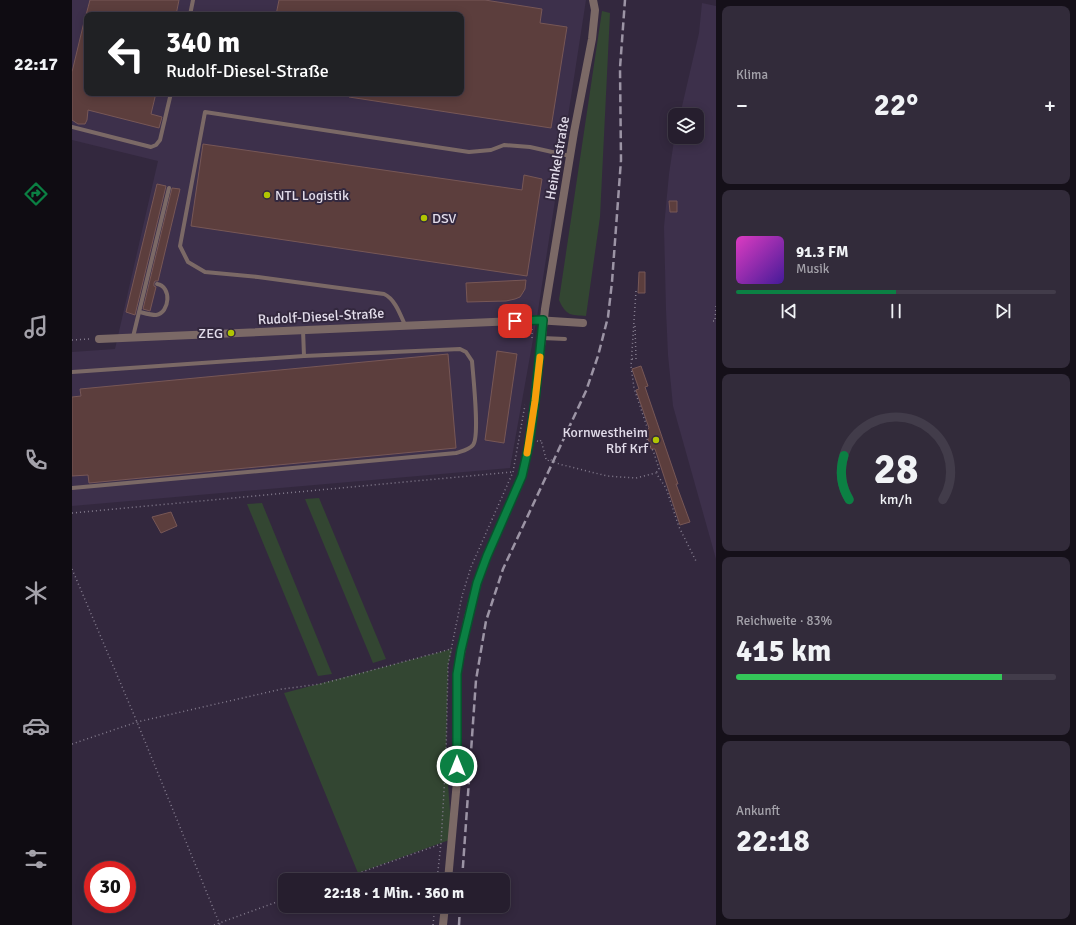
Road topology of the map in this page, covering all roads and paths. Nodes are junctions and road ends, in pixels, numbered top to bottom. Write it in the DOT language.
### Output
graph roads {
  1 [pos="194,0"];
  2 [pos="593,0"];
  3 [pos="191,12"];
  4 [pos="170,96"];
  5 [pos="72,127"];
  6 [pos="570,156"];
  7 [pos="169,188"];
  8 [pos="157,284"];
  9 [pos="636,291"];
  10 [pos="716,306"];
  11 [pos="140,312"];
  12 [pos="543,320"];
  13 [pos="713,321"];
  14 [pos="583,323"];
  15 [pos="635,323"];
  16 [pos="405,325"];
  17 [pos="303,330"];
  18 [pos="133,338"];
  19 [pos="542,338"];
  20 [pos="100,339"];
  21 [pos="565,339"];
  22 [pos="72,340"];
  23 [pos="304,356"];
  24 [pos="632,359"];
  25 [pos="72,372"];
  26 [pos="530,439"];
  27 [pos="513,472"];
  28 [pos="656,473"];
  29 [pos="72,488"];
  30 [pos="72,513"];
  31 [pos="697,563"];
  32 [pos="72,569"];
  33 [pos="461,650"];
  34 [pos="137,722"];
  35 [pos="72,744"];
  36 [pos="452,839"];
  37 [pos="358,873"];
  38 [pos="449,873"];
  39 [pos="278,903"];
  40 [pos="434,913"];
  41 [pos="444,913"];
  42 [pos="220,924"];
  43 [pos="214,925"];
  44 [pos="433,925"];
  45 [pos="443,925"];
  1 -- 3 [label="lane"];
  2 -- 6 [label="street, Heinkelstraße"];
  4 -- 5 [label="lane"];
  6 -- 12 [label="street, Heinkelstraße"];
  6 -- 16 [label="lane"];
  7 -- 11 [label="lane"];
  8 -- 11 [label="lane"];
  9 -- 24 [label="path"];
  10 -- 13 [label="path"];
  11 -- 18 [label="lane"];
  12 -- 14 [label="street, Rudolf-Diesel-Straße"];
  12 -- 16 [label="street, Rudolf-Diesel-Straße"];
  12 -- 19 [label="street, Heinkelstraße"];
  15 -- 24 [label="path"];
  16 -- 17 [label="street, Rudolf-Diesel-Straße"];
  17 -- 18 [label="street, Rudolf-Diesel-Straße"];
  17 -- 23 [label="lane"];
  18 -- 20 [label="street, Rudolf-Diesel-Straße"];
  19 -- 21 [label="lane"];
  19 -- 26 [label="street, Heinkelstraße"];
  20 -- 22 [label="path"];
  23 -- 25 [label="lane"];
  23 -- 29 [label="lane"];
  24 -- 28 [label="path"];
  26 -- 28 [label="path"];
  26 -- 33 [label="street, Heinkelstraße"];
  27 -- 30 [label="path"];
  28 -- 31 [label="path"];
  32 -- 34 [label="path"];
  33 -- 34 [label="path"];
  33 -- 36 [label="street, Heinkelstraße"];
  34 -- 35 [label="path"];
  34 -- 42 [label="path"];
  36 -- 37 [label="path"];
  36 -- 38 [label="street, Heinkelstraße"];
  39 -- 42 [label="path"];
  40 -- 44 [label="path"];
  41 -- 45 [label="street"];
  42 -- 43 [label="path"];
}
